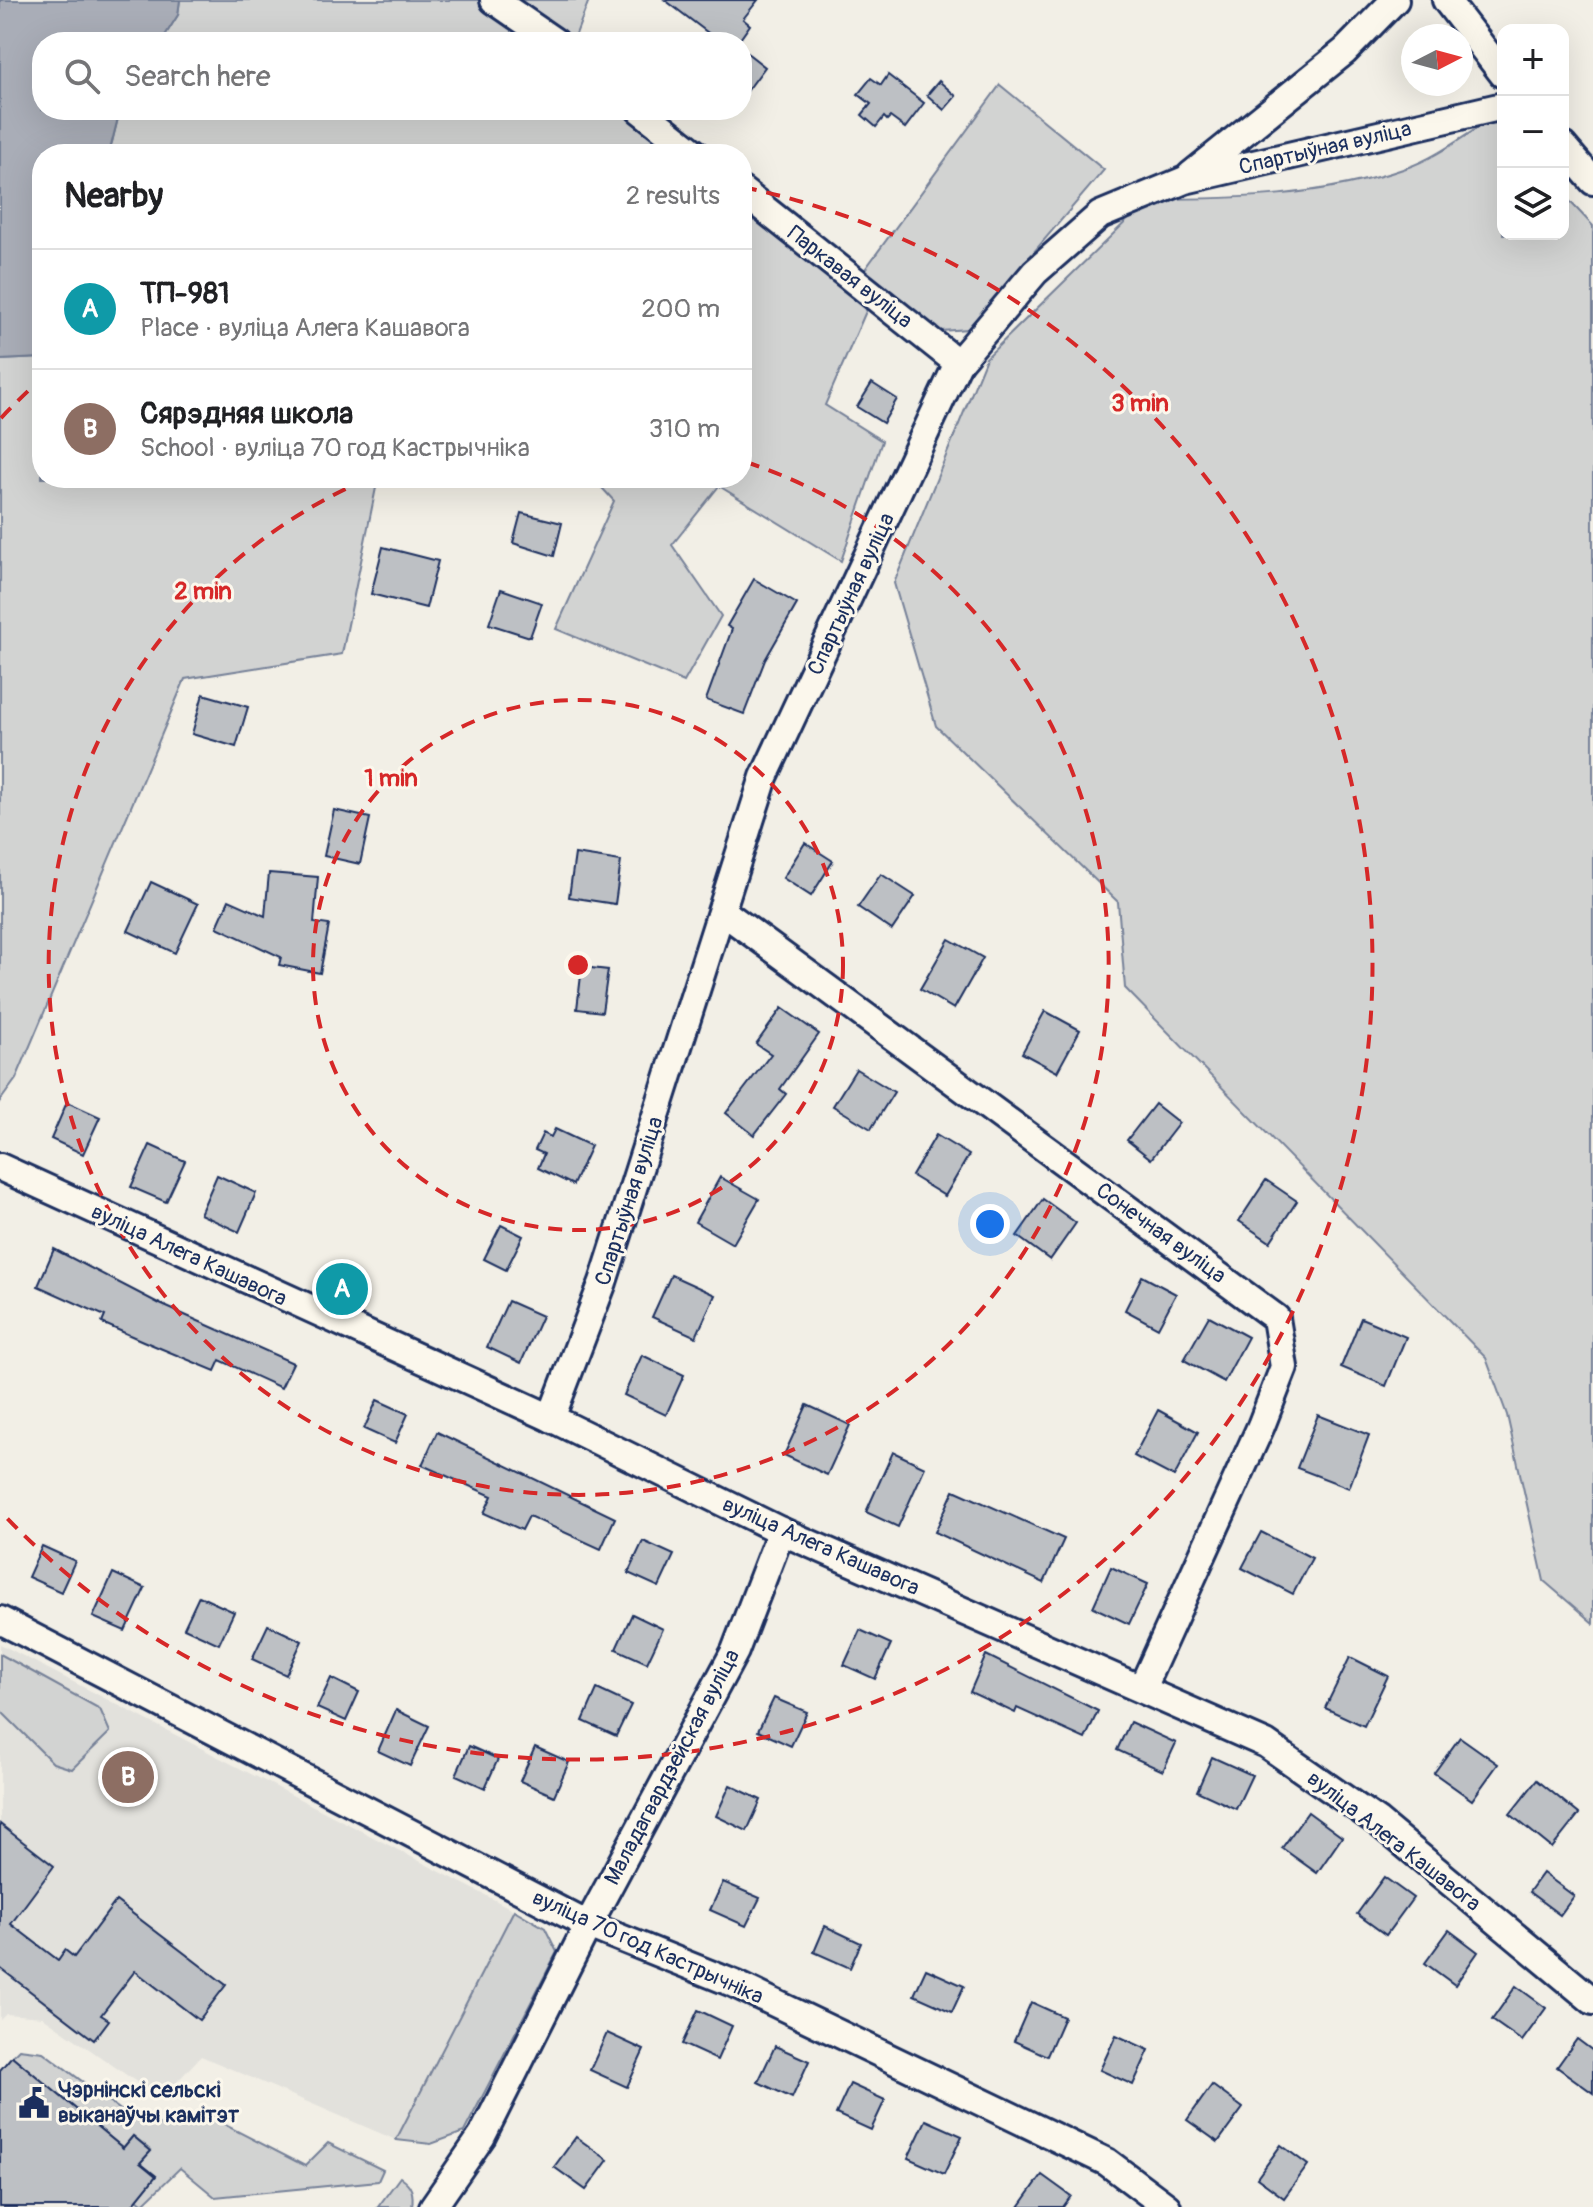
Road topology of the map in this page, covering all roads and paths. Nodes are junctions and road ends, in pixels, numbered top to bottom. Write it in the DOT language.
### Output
graph roads {
  1 [pos="494,0"];
  2 [pos="1395,0"];
  3 [pos="1446,0"];
  4 [pos="540,32"];
  5 [pos="1497,66"];
  6 [pos="1497,107"];
  7 [pos="653,120"];
  8 [pos="683,144"];
  9 [pos="1569,152"];
  10 [pos="1591,175"];
  11 [pos="1185,180"];
  12 [pos="752,199"];
  13 [pos="958,363"];
  14 [pos="722,911"];
  15 [pos="0,1167"];
  16 [pos="551,1418"];
  17 [pos="781,1531"];
  18 [pos="0,1620"];
  19 [pos="1142,1688"];
  20 [pos="588,1925"];
  21 [pos="1593,2001"];
  22 [pos="433,2207"];
  23 [pos="1167,2207"];
  1 -- 4 [label="street"];
  2 -- 11 [label="street"];
  3 -- 5 [label="street"];
  6 -- 11 [label="street, Спартыўная вуліца"];
  7 -- 8 [label="street"];
  9 -- 10 [label="street"];
  11 -- 13 [label="street, Спартыўная вуліца"];
  12 -- 13 [label="street, Паркавая вуліца"];
  13 -- 14 [label="street, Спартыўная вуліца"];
  14 -- 16 [label="street, Спартыўная вуліца"];
  14 -- 19 [label="street, Сонечная вуліца"];
  15 -- 16 [label="street, вуліца Алега Кашавога"];
  16 -- 17 [label="street, вуліца Алега Кашавога"];
  17 -- 19 [label="street, вуліца Алега Кашавога"];
  17 -- 20 [label="street, Маладагвардзейская вуліца"];
  18 -- 20 [label="street, вуліца 70 год Кастрычніка"];
  19 -- 21 [label="street, вуліца Алега Кашавога"];
  20 -- 22 [label="street, Маладагвардзейская вуліца"];
  20 -- 23 [label="street, вуліца 70 год Кастрычніка"];
}
